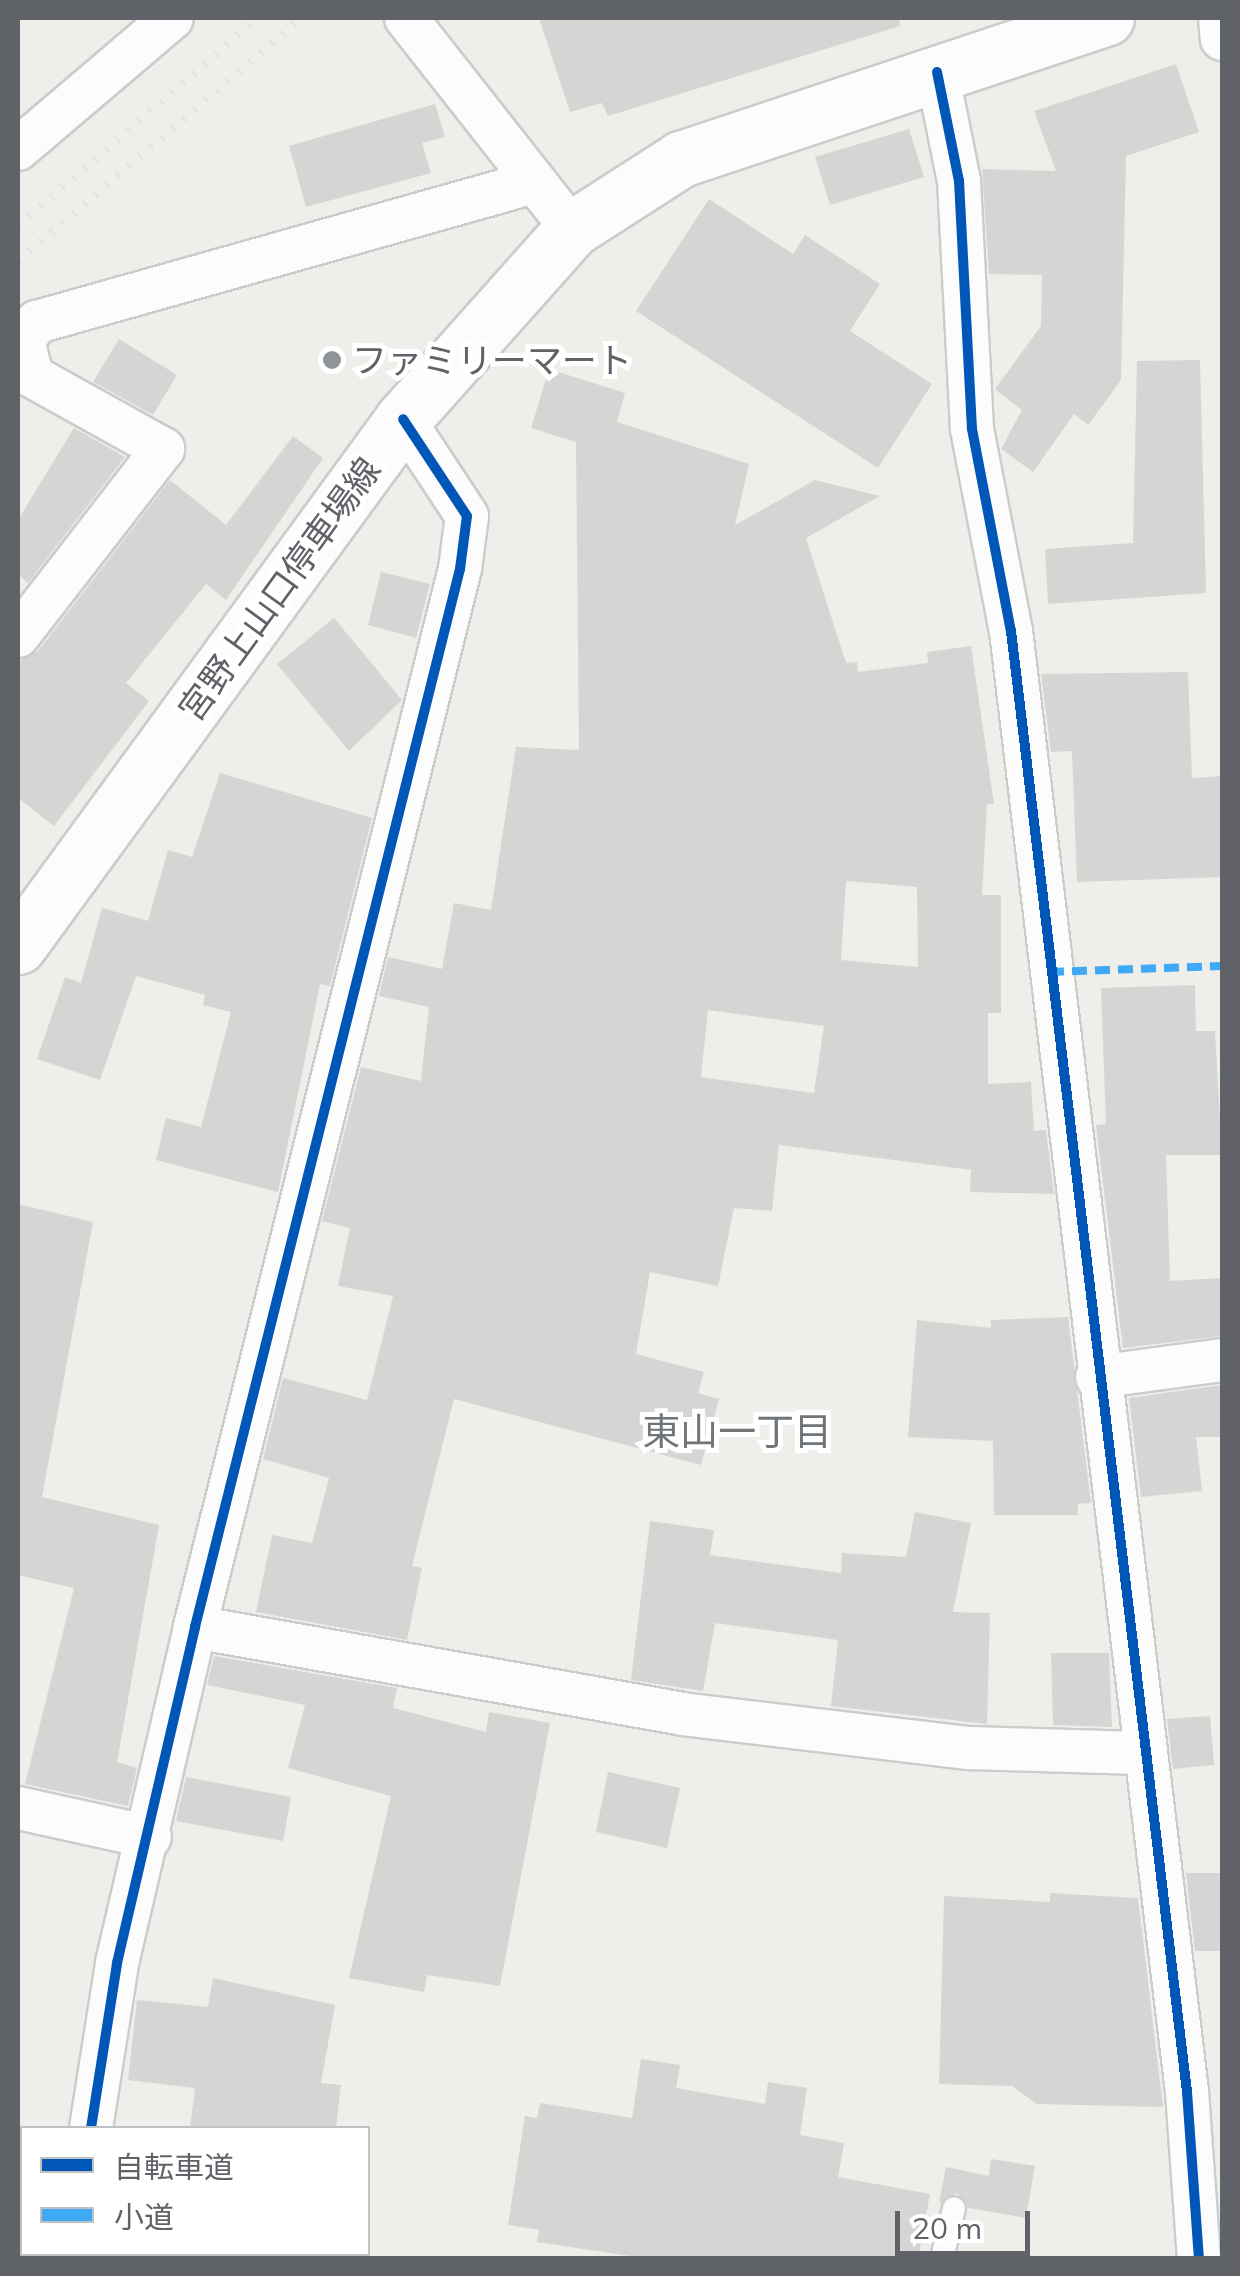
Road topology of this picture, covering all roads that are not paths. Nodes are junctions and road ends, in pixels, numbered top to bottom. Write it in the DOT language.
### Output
graph roads {
  1 [pos="172,18"];
  2 [pos="406,18"];
  3 [pos="1106,18"];
  4 [pos="1220,18"];
  5 [pos="1222,39"];
  6 [pos="938,72"];
  7 [pos="18,149"];
  8 [pos="534,182"];
  9 [pos="572,229"];
  10 [pos="403,420"];
  11 [pos="18,636"];
  12 [pos="18,946"];
  13 [pos="1222,1360"];
  14 [pos="1097,1377"];
  15 [pos="195,1627"];
  16 [pos="1140,1753"];
  17 [pos="18,1808"];
  18 [pos="150,1837"];
  19 [pos="91,2126"];
  20 [pos="954,2208"];
  21 [pos="942,2258"];
  22 [pos="1200,2258"];
  1 -- 7 [label="street"];
  2 -- 8 [label="street"];
  3 -- 6 [label="main road, 宮野上山口停車場線"];
  4 -- 5 [label="street"];
  6 -- 9 [label="main road, 宮野上山口停車場線"];
  6 -- 14 [label="street"];
  8 -- 9 [label="street"];
  8 -- 11 [label="street"];
  9 -- 10 [label="main road, 宮野上山口停車場線"];
  10 -- 12 [label="main road, 宮野上山口停車場線"];
  10 -- 15 [label="street"];
  13 -- 14 [label="street"];
  14 -- 16 [label="street"];
  15 -- 16 [label="street"];
  15 -- 18 [label="street"];
  16 -- 22 [label="street"];
  17 -- 18 [label="street"];
  18 -- 19 [label="street"];
  20 -- 21 [label="lane"];
}
